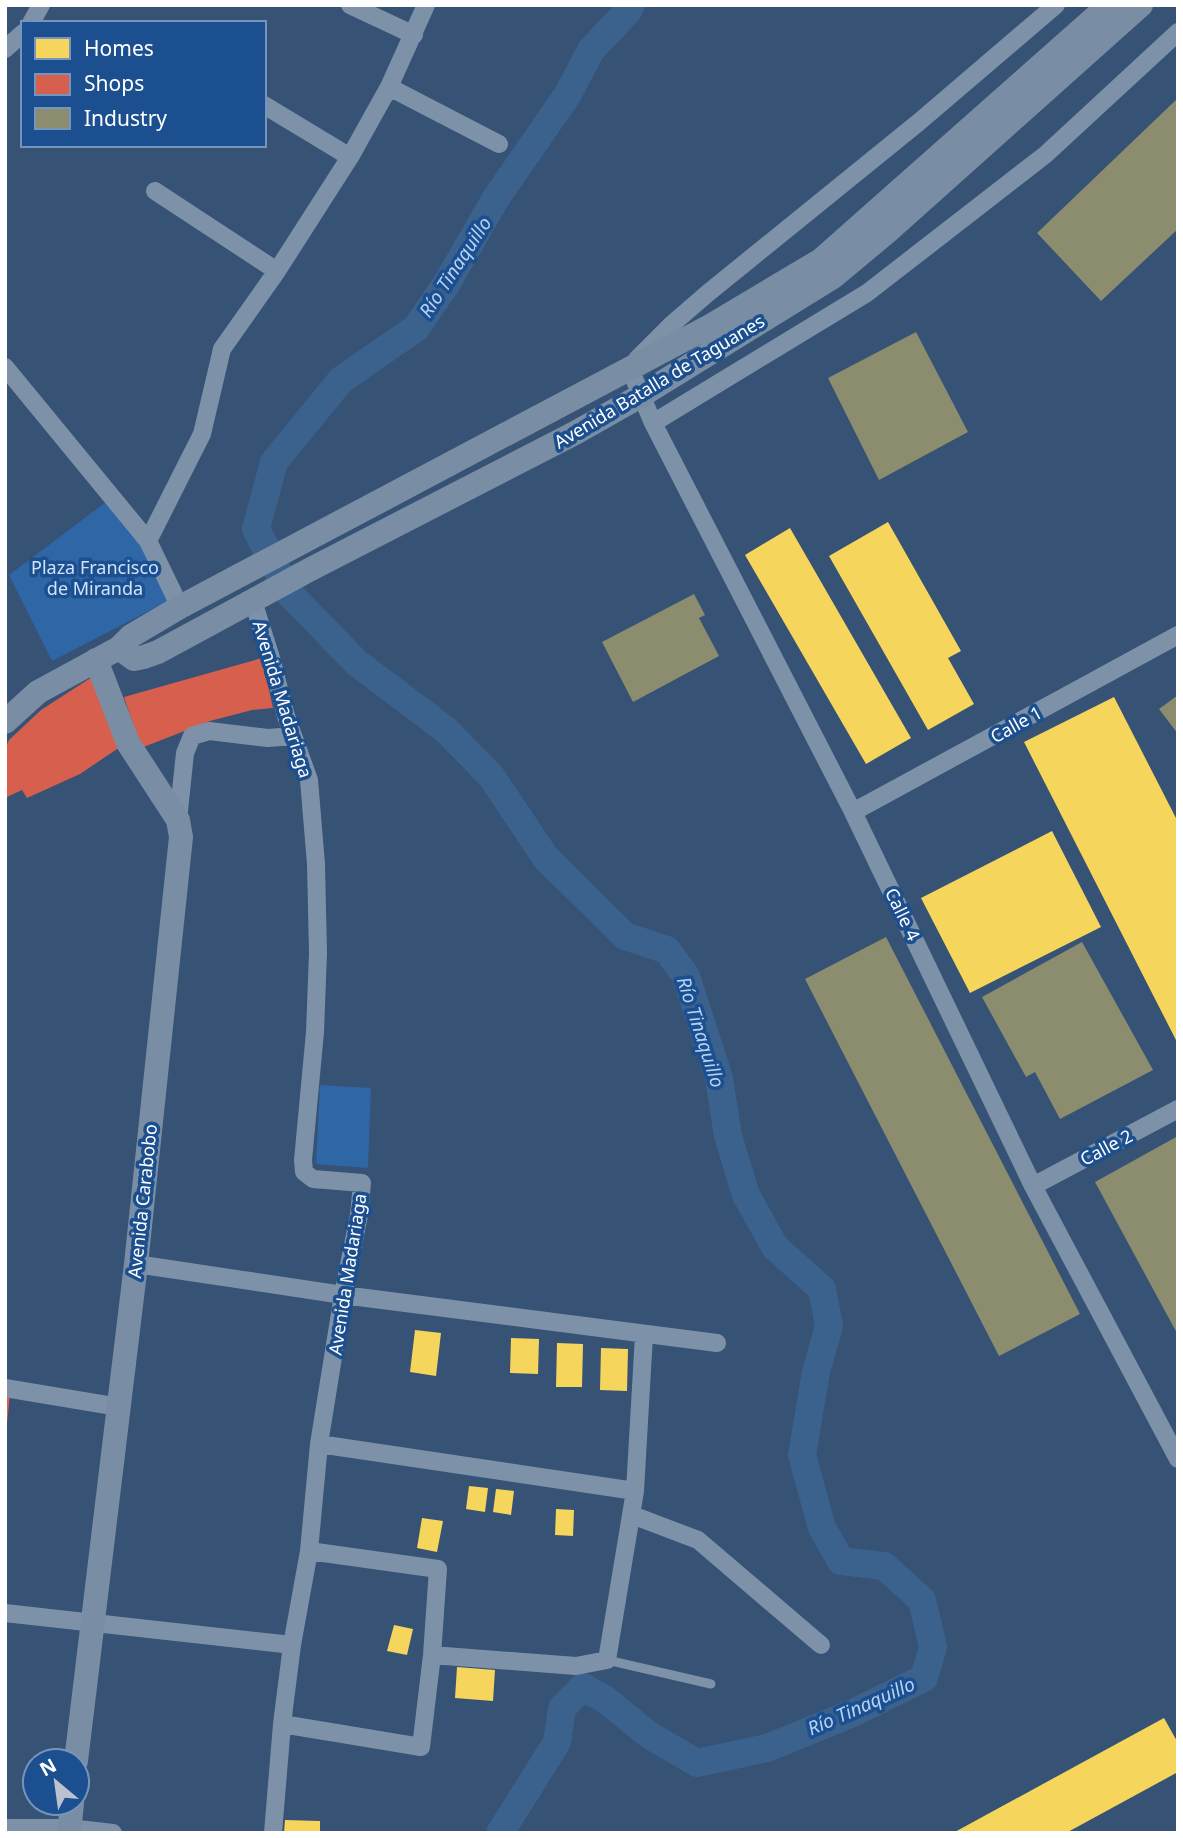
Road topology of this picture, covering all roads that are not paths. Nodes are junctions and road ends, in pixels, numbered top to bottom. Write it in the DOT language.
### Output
graph roads {
  1 [pos="41,5"];
  2 [pos="350,5"];
  3 [pos="426,5"];
  4 [pos="1056,5"];
  5 [pos="1110,5"];
  6 [pos="1141,5"];
  7 [pos="32,21"];
  8 [pos="1178,32"];
  9 [pos="21,35"];
  10 [pos="414,35"];
  11 [pos="5,49"];
  12 [pos="389,87"];
  13 [pos="266,106"];
  14 [pos="499,144"];
  15 [pos="350,157"];
  16 [pos="155,191"];
  17 [pos="277,271"];
  18 [pos="5,367"];
  19 [pos="630,369"];
  20 [pos="642,395"];
  21 [pos="653,423"];
  22 [pos="148,541"];
  23 [pos="259,599"];
  24 [pos="180,607"];
  25 [pos="1178,635"];
  26 [pos="119,648"];
  27 [pos="96,660"];
  28 [pos="5,722"];
  29 [pos="293,736"];
  30 [pos="853,812"];
  31 [pos="178,820"];
  32 [pos="1178,1109"];
  33 [pos="1033,1186"];
  34 [pos="136,1264"];
  35 [pos="343,1295"];
  36 [pos="644,1335"];
  37 [pos="717,1343"];
  38 [pos="5,1388"];
  39 [pos="118,1407"];
  40 [pos="319,1444"];
  41 [pos="1178,1459"];
  42 [pos="635,1491"];
  43 [pos="632,1516"];
  44 [pos="309,1551"];
  45 [pos="5,1613"];
  46 [pos="93,1622"];
  47 [pos="821,1644"];
  48 [pos="292,1645"];
  49 [pos="432,1655"];
  50 [pos="607,1660"];
  51 [pos="711,1684"];
  52 [pos="282,1724"];
  53 [pos="78,1747"];
  54 [pos="5,1828"];
  55 [pos="69,1830"];
  56 [pos="113,1833"];
  57 [pos="273,1833"];
  1 -- 7 [label="street"];
  2 -- 10 [label="street"];
  3 -- 10 [label="street"];
  4 -- 19 [label="street"];
  5 -- 19 [label="street, Avenida Batalla de Taguanes"];
  6 -- 20 [label="street, Avenida Batalla de Taguanes"];
  8 -- 21 [label="street"];
  9 -- 11 [label="street"];
  10 -- 12 [label="street"];
  12 -- 14 [label="street"];
  12 -- 15 [label="street"];
  13 -- 15 [label="street"];
  15 -- 17 [label="street"];
  16 -- 17 [label="street"];
  17 -- 22 [label="street"];
  18 -- 22 [label="street"];
  19 -- 20 [label="street, Calle 4"];
  19 -- 24 [label="street, Avenida Batalla de Taguanes"];
  20 -- 21 [label="street, Calle 4"];
  20 -- 23 [label="street, Avenida Batalla de Taguanes"];
  21 -- 30 [label="street, Calle 4"];
  22 -- 24 [label="street"];
  23 -- 26 [label="street, Avenida Batalla de Taguanes"];
  23 -- 29 [label="street, Avenida Madariaga"];
  24 -- 26 [label="street, Avenida Batalla de Taguanes"];
  25 -- 30 [label="street, Calle 1"];
  26 -- 27 [label="street, Avenida Batalla de Taguanes"];
  27 -- 28 [label="street, Avenida Batalla de Taguanes"];
  27 -- 31 [label="street"];
  29 -- 31 [label="street"];
  29 -- 35 [label="street, Avenida Madariaga"];
  30 -- 33 [label="street, Calle 4"];
  31 -- 34 [label="street, Avenida Carabobo"];
  32 -- 33 [label="street, Calle 2"];
  33 -- 41 [label="street, Calle 4"];
  34 -- 35 [label="street"];
  34 -- 39 [label="street, Avenida Carabobo"];
  35 -- 36 [label="street"];
  35 -- 40 [label="street, Avenida Madariaga"];
  36 -- 37 [label="street"];
  36 -- 42 [label="street"];
  38 -- 39 [label="street"];
  39 -- 46 [label="street, Avenida Carabobo"];
  40 -- 42 [label="street"];
  40 -- 44 [label="street, Avenida Madariaga"];
  42 -- 43 [label="street"];
  43 -- 47 [label="street"];
  43 -- 50 [label="street"];
  44 -- 48 [label="street, Avenida Madariaga"];
  44 -- 49 [label="street"];
  45 -- 46 [label="street"];
  46 -- 48 [label="street"];
  46 -- 53 [label="street, Avenida Carabobo"];
  48 -- 52 [label="street, Avenida Madariaga"];
  49 -- 50 [label="street"];
  49 -- 52 [label="street"];
  50 -- 51 [label="lane"];
  52 -- 57 [label="street, Avenida Madariaga"];
  54 -- 55 [label="street"];
  55 -- 56 [label="street"];
}
